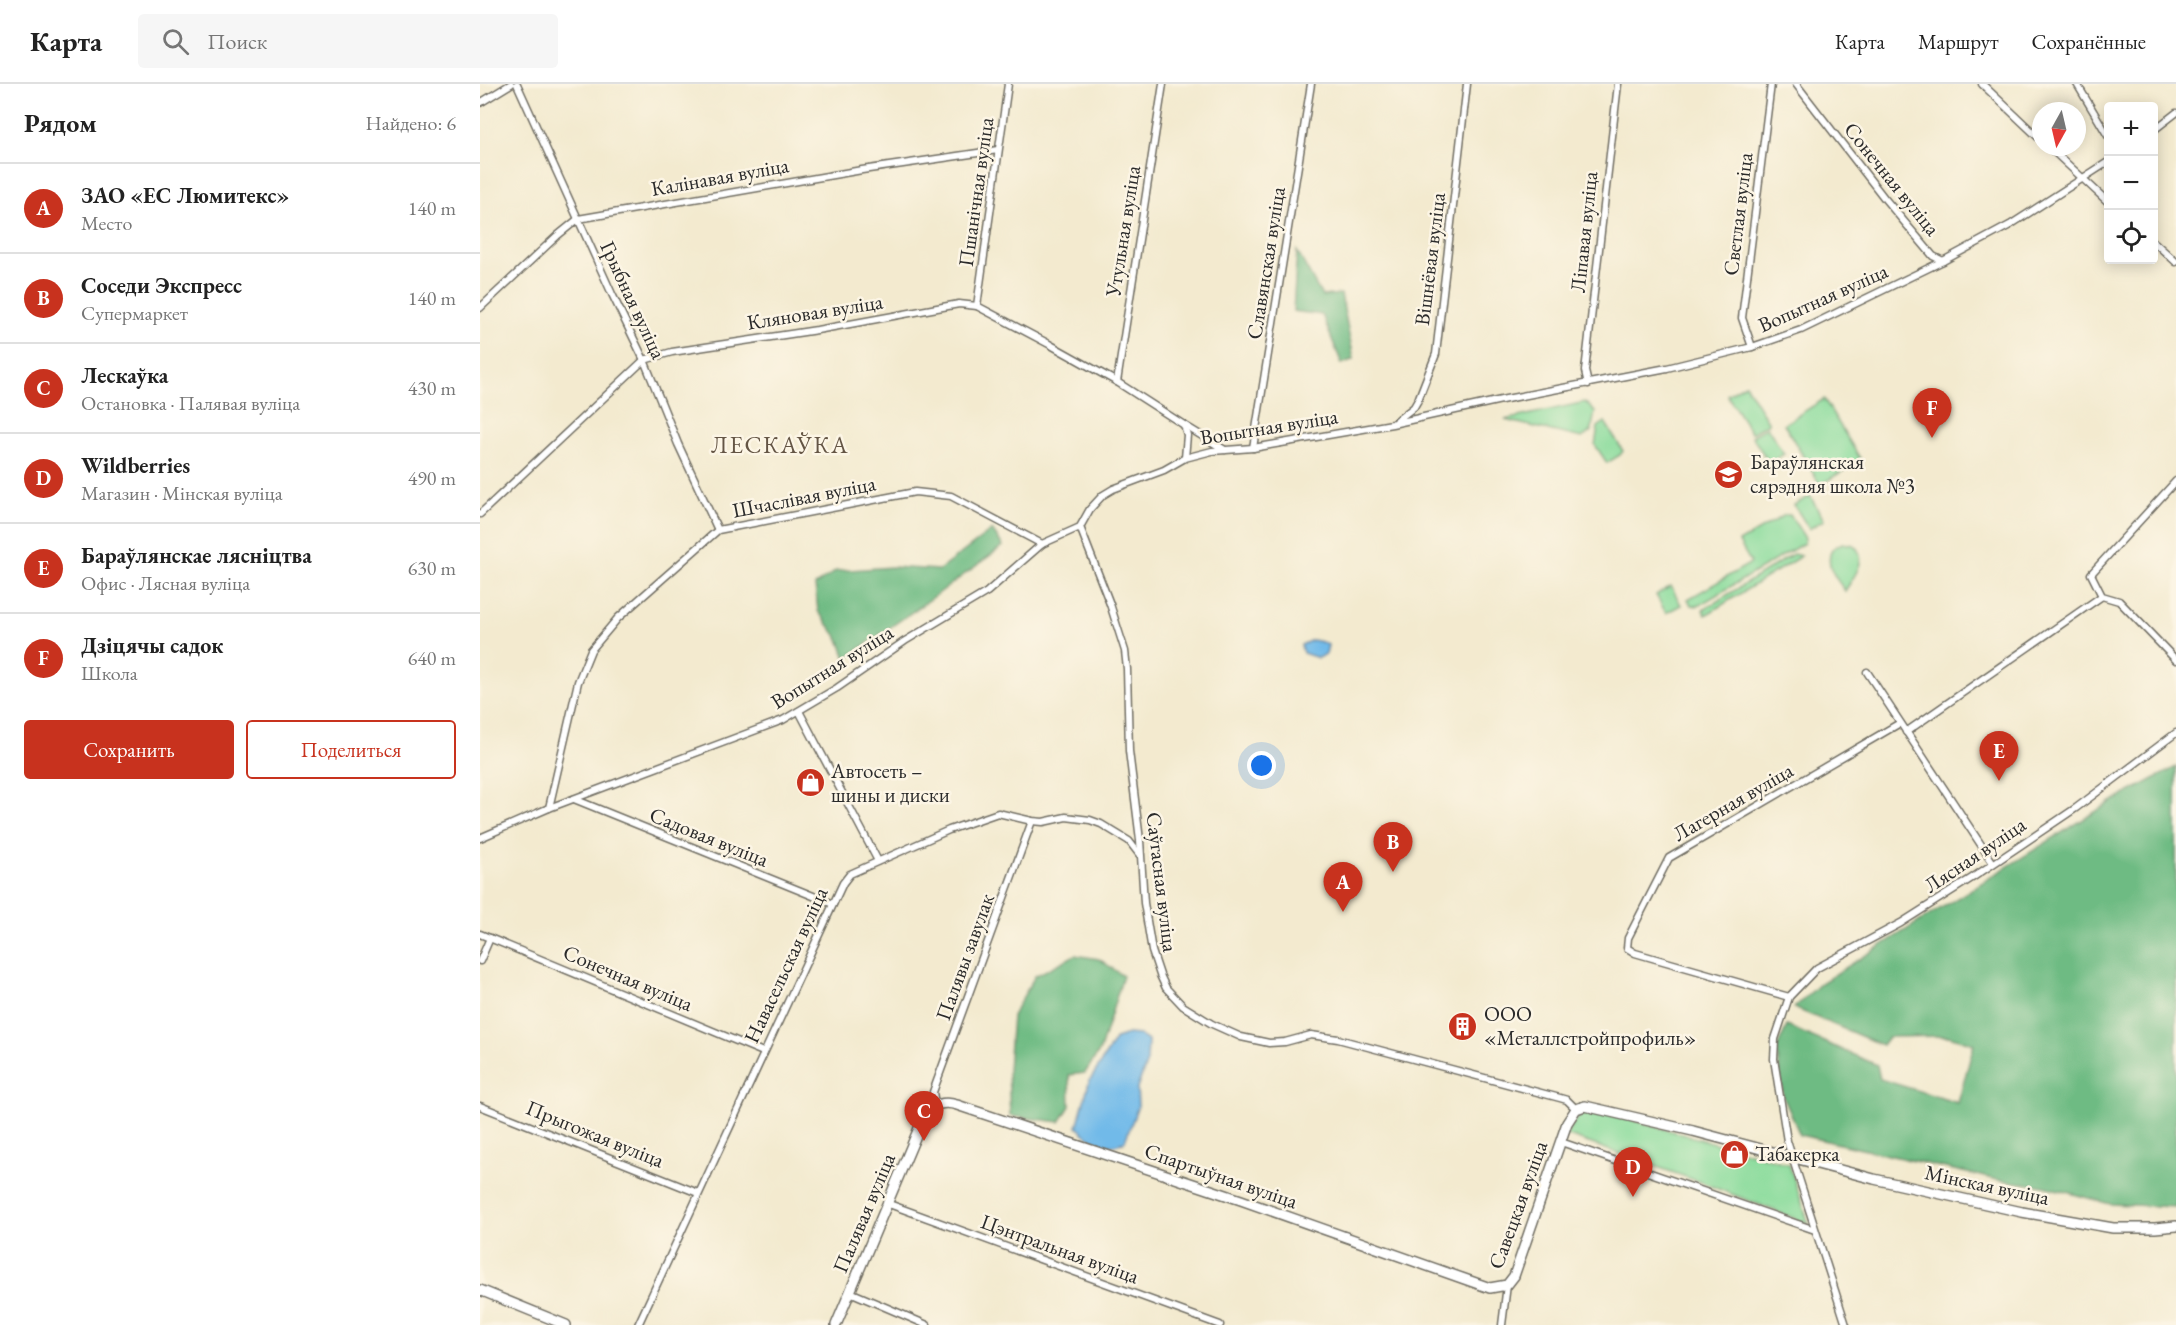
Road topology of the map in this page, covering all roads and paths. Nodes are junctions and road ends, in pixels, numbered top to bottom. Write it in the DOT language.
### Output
graph roads {
  1 [pos="511,84"];
  2 [pos="517,84"];
  3 [pos="1008,84"];
  4 [pos="1163,84"];
  5 [pos="1311,84"];
  6 [pos="1467,84"];
  7 [pos="1618,84"];
  8 [pos="1771,84"];
  9 [pos="1796,84"];
  10 [pos="1982,84"];
  11 [pos="2077,84"];
  12 [pos="480,103"];
  13 [pos="2176,113"];
  14 [pos="2158,127"];
  15 [pos="2104,128"];
  16 [pos="2032,131"];
  17 [pos="998,150"];
  18 [pos="2058,156"];
  19 [pos="2104,165"];
  20 [pos="2082,179"];
  21 [pos="2104,198"];
  22 [pos="578,219"];
  23 [pos="2158,246"];
  24 [pos="2176,250"];
  25 [pos="2170,256"];
  26 [pos="1943,261"];
  27 [pos="2176,262"];
  28 [pos="976,306"];
  29 [pos="480,308"];
  30 [pos="1752,347"];
  31 [pos="644,360"];
  32 [pos="1117,382"];
  33 [pos="1588,384"];
  34 [pos="1392,424"];
  35 [pos="1184,426"];
  36 [pos="1253,448"];
  37 [pos="1226,451"];
  38 [pos="1185,458"];
  39 [pos="2176,482"];
  40 [pos="480,514"];
  41 [pos="1080,527"];
  42 [pos="718,530"];
  43 [pos="1042,544"];
  44 [pos="2102,596"];
  45 [pos="2176,660"];
  46 [pos="1867,672"];
  47 [pos="799,711"];
  48 [pos="1900,723"];
  49 [pos="1906,732"];
  50 [pos="2176,733"];
  51 [pos="574,800"];
  52 [pos="549,808"];
  53 [pos="1032,821"];
  54 [pos="480,838"];
  55 [pos="1139,854"];
  56 [pos="878,861"];
  57 [pos="1993,863"];
  58 [pos="832,904"];
  59 [pos="480,934"];
  60 [pos="490,938"];
  61 [pos="480,961"];
  62 [pos="1789,997"];
  63 [pos="763,1052"];
  64 [pos="935,1105"];
  65 [pos="480,1106"];
  66 [pos="1581,1107"];
  67 [pos="1561,1142"];
  68 [pos="1793,1158"];
  69 [pos="698,1193"];
  70 [pos="889,1204"];
  71 [pos="2176,1226"];
  72 [pos="1815,1230"];
  73 [pos="1507,1285"];
  74 [pos="480,1290"];
  75 [pos="850,1292"];
  76 [pos="566,1325"];
  77 [pos="638,1325"];
  78 [pos="836,1325"];
  79 [pos="927,1325"];
  80 [pos="1220,1325"];
  81 [pos="1502,1325"];
  82 [pos="1846,1325"];
  1 -- 12 [label="street"];
  2 -- 22 [label="street, Грыбная вуліца"];
  3 -- 17 [label="street, Пшанічная вуліца"];
  4 -- 32 [label="street, Утульная вуліца"];
  5 -- 36 [label="street, Славянская вуліца"];
  6 -- 34 [label="street, Вішнёвая вуліца"];
  7 -- 33 [label="street, Ліпавая вуліца"];
  8 -- 30 [label="street, Светлая вуліца"];
  9 -- 26 [label="street, Сонечная вуліца"];
  10 -- 16 [label="street"];
  11 -- 15 [label="street"];
  13 -- 14 [label="street"];
  17 -- 22 [label="street, Калінавая вуліца"];
  17 -- 28 [label="street, Пшанічная вуліца"];
  18 -- 20 [label="street"];
  19 -- 20 [label="street, Вопытная вуліца"];
  20 -- 21 [label="street"];
  20 -- 26 [label="street, Вопытная вуліца"];
  22 -- 29 [label="street, Калінавая вуліца"];
  22 -- 31 [label="street, Грыбная вуліца"];
  23 -- 25 [label="street"];
  24 -- 25 [label="street"];
  25 -- 27 [label="street"];
  26 -- 30 [label="street, Вопытная вуліца"];
  28 -- 31 [label="street, Кляновая вуліца"];
  28 -- 32 [label="street, Кляновая вуліца"];
  30 -- 33 [label="street, Вопытная вуліца"];
  31 -- 40 [label="street, Кляновая вуліца"];
  31 -- 42 [label="street, Грыбная вуліца"];
  32 -- 35 [label="street, Кляновая вуліца"];
  33 -- 34 [label="street, Вопытная вуліца"];
  34 -- 36 [label="street, Вопытная вуліца"];
  35 -- 37 [label="street, Кляновая вуліца"];
  35 -- 38 [label="street"];
  36 -- 37 [label="street, Вопытная вуліца"];
  37 -- 38 [label="street, Вопытная вуліца"];
  38 -- 41 [label="street, Вопытная вуліца"];
  39 -- 44 [label="street"];
  41 -- 43 [label="street, Вопытная вуліца"];
  41 -- 55 [label="street, Саўгасная вуліца"];
  42 -- 43 [label="street, Шчаслівая вуліца"];
  42 -- 52 [label="street, Шчаслівая вуліца"];
  43 -- 47 [label="street, Вопытная вуліца"];
  44 -- 45 [label="street"];
  44 -- 49 [label="street"];
  46 -- 48 [label="street"];
  47 -- 51 [label="street, Вопытная вуліца"];
  47 -- 56 [label="street"];
  48 -- 49 [label="street"];
  48 -- 62 [label="street, Лагерная вуліца"];
  49 -- 57 [label="street"];
  50 -- 57 [label="street, Лясная вуліца"];
  51 -- 52 [label="street, Вопытная вуліца"];
  51 -- 58 [label="street, Садовая вуліца"];
  52 -- 54 [label="street, Вопытная вуліца"];
  53 -- 55 [label="street, Навасельская вуліца"];
  53 -- 56 [label="street, Навасельская вуліца"];
  53 -- 64 [label="street, Палявы завулак"];
  55 -- 66 [label="street, Саўгасная вуліца"];
  56 -- 58 [label="street, Навасельская вуліца"];
  57 -- 62 [label="street, Лясная вуліца"];
  58 -- 63 [label="street, Навасельская вуліца"];
  59 -- 60 [label="street, Сонечная вуліца"];
  60 -- 61 [label="street"];
  60 -- 63 [label="street, Сонечная вуліца"];
  62 -- 68 [label="street"];
  63 -- 69 [label="street, Навасельская вуліца"];
  64 -- 70 [label="main road, Палявая вуліца"];
  64 -- 73 [label="main road, Спартыўная вуліца"];
  65 -- 69 [label="street, Прыгожая вуліца"];
  66 -- 67 [label="main road, Савецкая вуліца"];
  66 -- 68 [label="main road, Мінская вуліца"];
  67 -- 72 [label="street"];
  67 -- 73 [label="main road, Савецкая вуліца"];
  68 -- 71 [label="main road, Мінская вуліца"];
  68 -- 72 [label="street"];
  69 -- 77 [label="street, Навасельская вуліца"];
  70 -- 75 [label="main road, Палявая вуліца"];
  70 -- 80 [label="street, Цэнтральная вуліца"];
  72 -- 82 [label="street"];
  73 -- 81 [label="street, Савецкая вуліца"];
  74 -- 76 [label="main road"];
  75 -- 78 [label="main road, Палявая вуліца"];
  75 -- 79 [label="street"];
}
